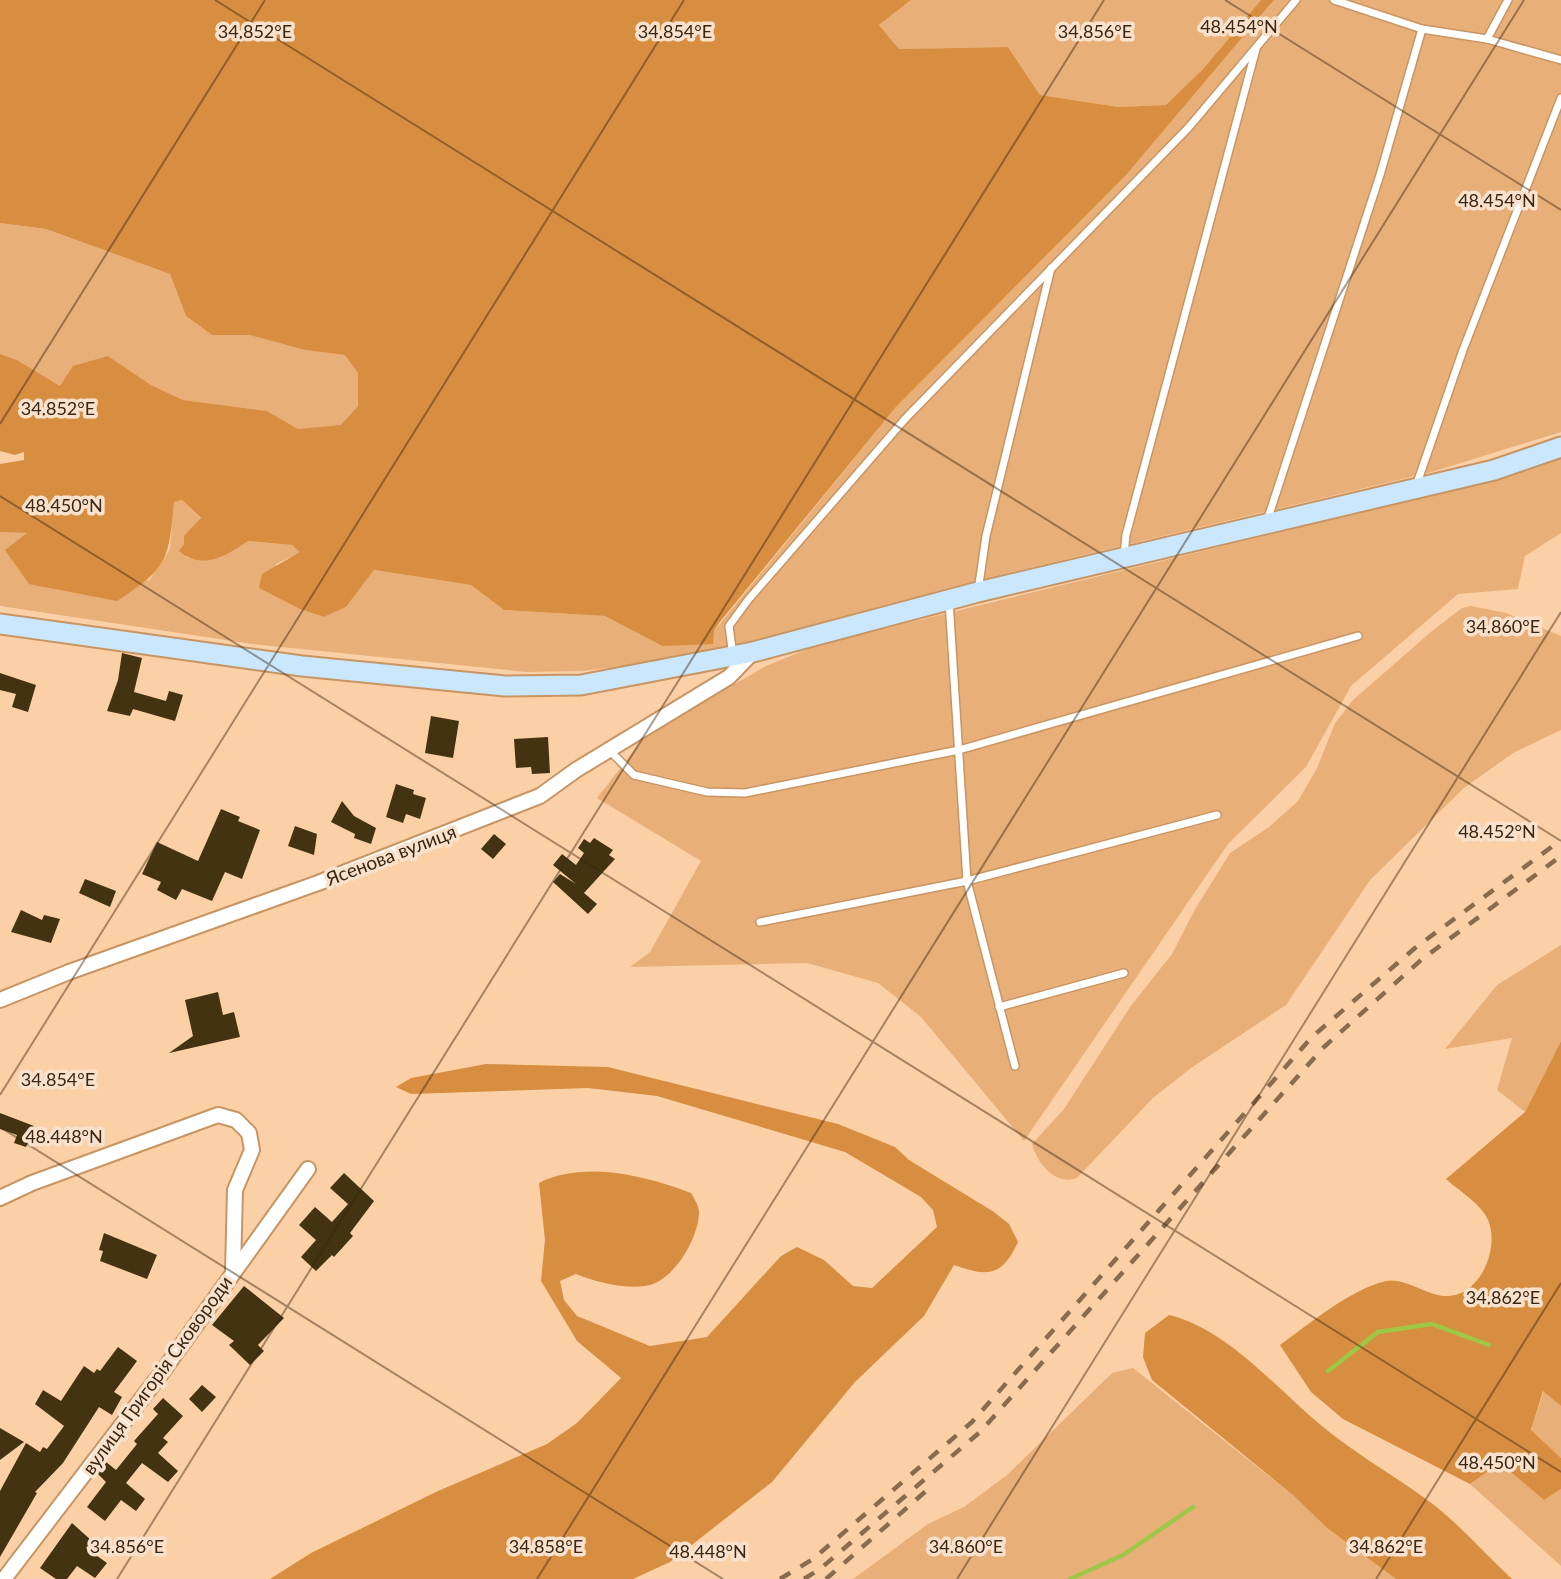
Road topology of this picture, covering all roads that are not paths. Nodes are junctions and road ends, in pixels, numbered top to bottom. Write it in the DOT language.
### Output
graph roads {
  1 [pos="1296,0"];
  2 [pos="1334,0"];
  3 [pos="1508,0"];
  4 [pos="1422,29"];
  5 [pos="1487,39"];
  6 [pos="1257,46"];
  7 [pos="1561,60"];
  8 [pos="1561,98"];
  9 [pos="1051,267"];
  10 [pos="1561,447"];
  11 [pos="1414,490"];
  12 [pos="1267,522"];
  13 [pos="1124,559"];
  14 [pos="978,592"];
  15 [pos="949,600"];
  16 [pos="0,624"];
  17 [pos="1358,636"];
  18 [pos="753,652"];
  19 [pos="733,656"];
  20 [pos="959,750"];
  21 [pos="610,751"];
  22 [pos="1217,816"];
  23 [pos="967,881"];
  24 [pos="760,922"];
  25 [pos="1124,973"];
  26 [pos="0,1000"];
  27 [pos="999,1007"];
  28 [pos="1015,1066"];
  29 [pos="309,1169"];
  30 [pos="0,1198"];
  31 [pos="233,1270"];
  32 [pos="4,1579"];
  1 -- 6 [label="lane"];
  2 -- 4 [label="lane"];
  3 -- 5 [label="lane"];
  4 -- 5 [label="lane"];
  4 -- 12 [label="lane"];
  5 -- 7 [label="lane"];
  6 -- 9 [label="lane"];
  6 -- 13 [label="lane"];
  8 -- 11 [label="lane"];
  9 -- 14 [label="lane"];
  9 -- 19 [label="lane"];
  10 -- 11 [label="street"];
  11 -- 12 [label="street"];
  12 -- 13 [label="street"];
  13 -- 14 [label="street"];
  14 -- 15 [label="street"];
  15 -- 18 [label="street"];
  15 -- 20 [label="lane"];
  16 -- 19 [label="street"];
  17 -- 20 [label="lane"];
  18 -- 19 [label="street"];
  18 -- 21 [label="street, Ясенова вулиця"];
  20 -- 21 [label="lane"];
  20 -- 23 [label="lane"];
  21 -- 26 [label="street, Ясенова вулиця"];
  22 -- 23 [label="lane"];
  23 -- 24 [label="lane"];
  23 -- 27 [label="lane"];
  25 -- 27 [label="lane"];
  27 -- 28 [label="lane"];
  29 -- 31 [label="street, вулиця Григорія Сковороди"];
  30 -- 31 [label="street"];
  31 -- 32 [label="street, вулиця Григорія Сковороди"];
}
